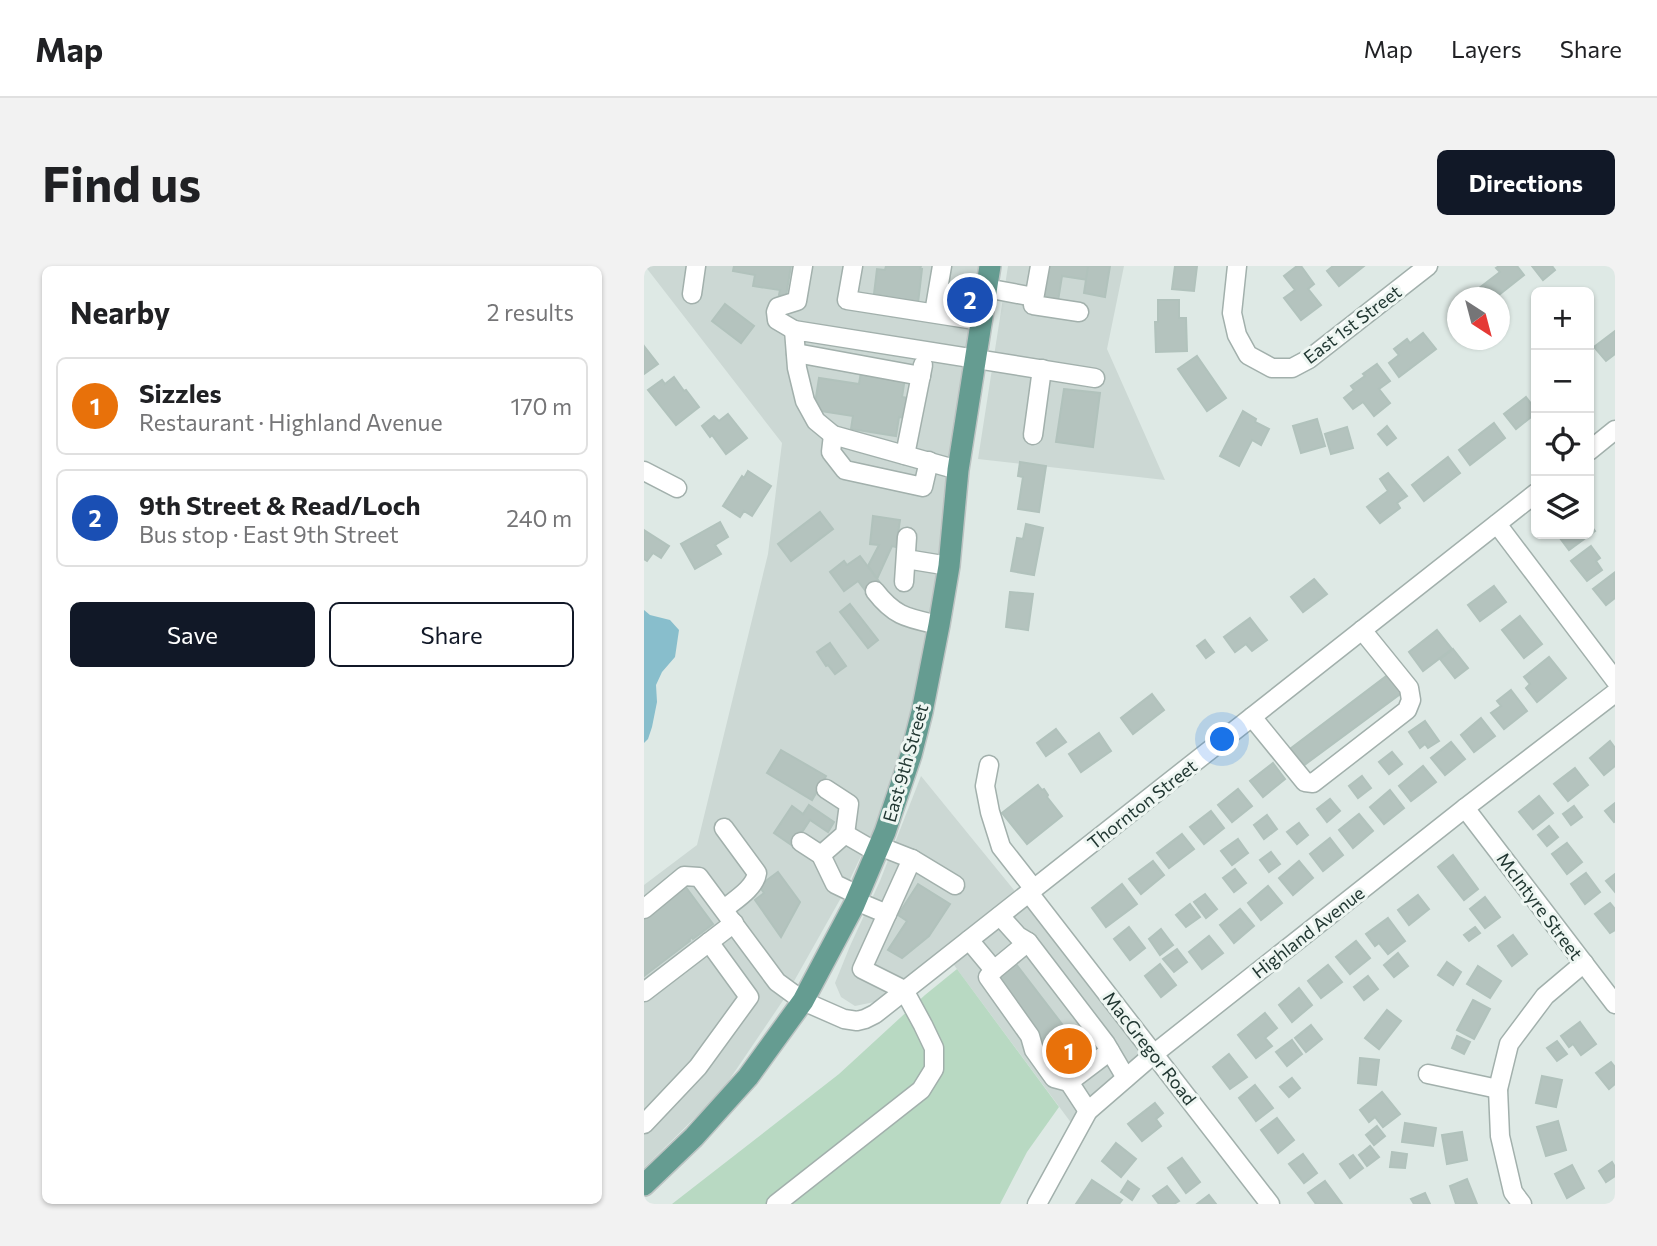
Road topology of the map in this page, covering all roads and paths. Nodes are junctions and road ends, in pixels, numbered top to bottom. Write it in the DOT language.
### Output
graph roads {
  1 [pos="696,266"];
  2 [pos="803,266"];
  3 [pos="853,266"];
  4 [pos="942,266"];
  5 [pos="990,266"];
  6 [pos="1040,266"];
  7 [pos="1237,266"];
  8 [pos="1428,266"];
  9 [pos="986,288"];
  10 [pos="692,294"];
  11 [pos="1034,298"];
  12 [pos="1079,312"];
  13 [pos="934,313"];
  14 [pos="981,321"];
  15 [pos="794,330"];
  16 [pos="926,351"];
  17 [pos="796,353"];
  18 [pos="975,359"];
  19 [pos="1042,369"];
  20 [pos="920,376"];
  21 [pos="1095,378"];
  22 [pos="1615,430"];
  23 [pos="833,435"];
  24 [pos="1033,435"];
  25 [pos="1594,447"];
  26 [pos="905,454"];
  27 [pos="929,461"];
  28 [pos="958,470"];
  29 [pos="644,471"];
  30 [pos="677,488"];
  31 [pos="1531,497"];
  32 [pos="1497,524"];
  33 [pos="907,537"];
  34 [pos="906,559"];
  35 [pos="948,566"];
  36 [pos="904,582"];
  37 [pos="875,591"];
  38 [pos="939,625"];
  39 [pos="1362,630"];
  40 [pos="1615,680"];
  41 [pos="1615,693"];
  42 [pos="1252,717"];
  43 [pos="989,765"];
  44 [pos="826,789"];
  45 [pos="1465,808"];
  46 [pos="724,828"];
  47 [pos="845,834"];
  48 [pos="802,842"];
  49 [pos="878,849"];
  50 [pos="821,855"];
  51 [pos="912,859"];
  52 [pos="955,885"];
  53 [pos="1032,891"];
  54 [pos="857,898"];
  55 [pos="644,909"];
  56 [pos="887,914"];
  57 [pos="729,916"];
  58 [pos="1000,916"];
  59 [pos="969,940"];
  60 [pos="709,942"];
  61 [pos="1028,942"];
  62 [pos="1584,963"];
  63 [pos="993,970"];
  64 [pos="904,990"];
  65 [pos="644,992"];
  66 [pos="803,1001"];
  67 [pos="1615,1004"];
  68 [pos="1110,1051"];
  69 [pos="1154,1053"];
  70 [pos="1429,1074"];
  71 [pos="1126,1079"];
  72 [pos="1069,1082"];
  73 [pos="1498,1089"];
  74 [pos="1088,1111"];
  75 [pos="644,1124"];
  76 [pos="644,1185"];
  77 [pos="776,1204"];
  78 [pos="1037,1204"];
  79 [pos="1270,1204"];
  80 [pos="1522,1204"];
  1 -- 10 [label="street"];
  2 -- 15 [label="street"];
  3 -- 13 [label="street"];
  4 -- 13 [label="street"];
  5 -- 9 [label="main road, East 9th Street"];
  6 -- 11 [label="street"];
  7 -- 8 [label="street, East 1st Street"];
  9 -- 11 [label="street"];
  9 -- 14 [label="main road, East 9th Street"];
  11 -- 12 [label="street"];
  13 -- 14 [label="street"];
  14 -- 18 [label="main road, East 9th Street"];
  15 -- 16 [label="street"];
  15 -- 17 [label="street"];
  16 -- 18 [label="street"];
  16 -- 20 [label="street"];
  17 -- 20 [label="street"];
  17 -- 23 [label="street"];
  18 -- 19 [label="street"];
  18 -- 28 [label="main road, East 9th Street"];
  19 -- 21 [label="street"];
  19 -- 24 [label="street"];
  20 -- 26 [label="street"];
  22 -- 25 [label="street"];
  23 -- 26 [label="street"];
  23 -- 27 [label="street"];
  26 -- 27 [label="street"];
  27 -- 28 [label="street"];
  28 -- 35 [label="main road, East 9th Street"];
  29 -- 30 [label="street"];
  31 -- 32 [label="street, Thornton Street"];
  32 -- 39 [label="street, Thornton Street"];
  32 -- 40 [label="street"];
  33 -- 34 [label="street"];
  34 -- 35 [label="street"];
  34 -- 36 [label="street"];
  35 -- 38 [label="main road, East 9th Street"];
  37 -- 38 [label="street"];
  38 -- 49 [label="main road, East 9th Street"];
  39 -- 42 [label="street, Thornton Street"];
  39 -- 42 [label="street"];
  41 -- 45 [label="street, Highland Avenue"];
  42 -- 53 [label="street, Thornton Street"];
  43 -- 53 [label="street, MacGregor Road"];
  44 -- 47 [label="street"];
  45 -- 62 [label="street, McIntyre Street"];
  45 -- 69 [label="street, Highland Avenue"];
  46 -- 57 [label="street"];
  47 -- 49 [label="street"];
  47 -- 50 [label="street"];
  48 -- 50 [label="street"];
  49 -- 51 [label="street"];
  49 -- 54 [label="main road, East 9th Street"];
  50 -- 54 [label="street"];
  51 -- 52 [label="street"];
  51 -- 56 [label="street"];
  53 -- 58 [label="street, Thornton Street"];
  53 -- 69 [label="street, MacGregor Road"];
  54 -- 56 [label="street"];
  54 -- 66 [label="main road, East 9th Street"];
  55 -- 57 [label="street"];
  56 -- 64 [label="street"];
  57 -- 60 [label="street"];
  57 -- 66 [label="street"];
  58 -- 59 [label="street, Thornton Street"];
  58 -- 61 [label="street"];
  59 -- 63 [label="street"];
  59 -- 64 [label="street, Thornton Street"];
  60 -- 65 [label="street"];
  60 -- 75 [label="street"];
  61 -- 63 [label="street"];
  61 -- 68 [label="street"];
  62 -- 67 [label="street, McIntyre Street"];
  62 -- 73 [label="street"];
  63 -- 72 [label="street"];
  64 -- 66 [label="street, Thornton Street"];
  64 -- 77 [label="street"];
  66 -- 76 [label="main road, East 9th Street"];
  68 -- 71 [label="street"];
  68 -- 72 [label="street"];
  69 -- 71 [label="street, Highland Avenue"];
  69 -- 79 [label="street, MacGregor Road"];
  70 -- 73 [label="street"];
  71 -- 74 [label="street, Highland Avenue"];
  72 -- 74 [label="street"];
  73 -- 80 [label="street"];
  74 -- 78 [label="street, Highland Avenue"];
}
